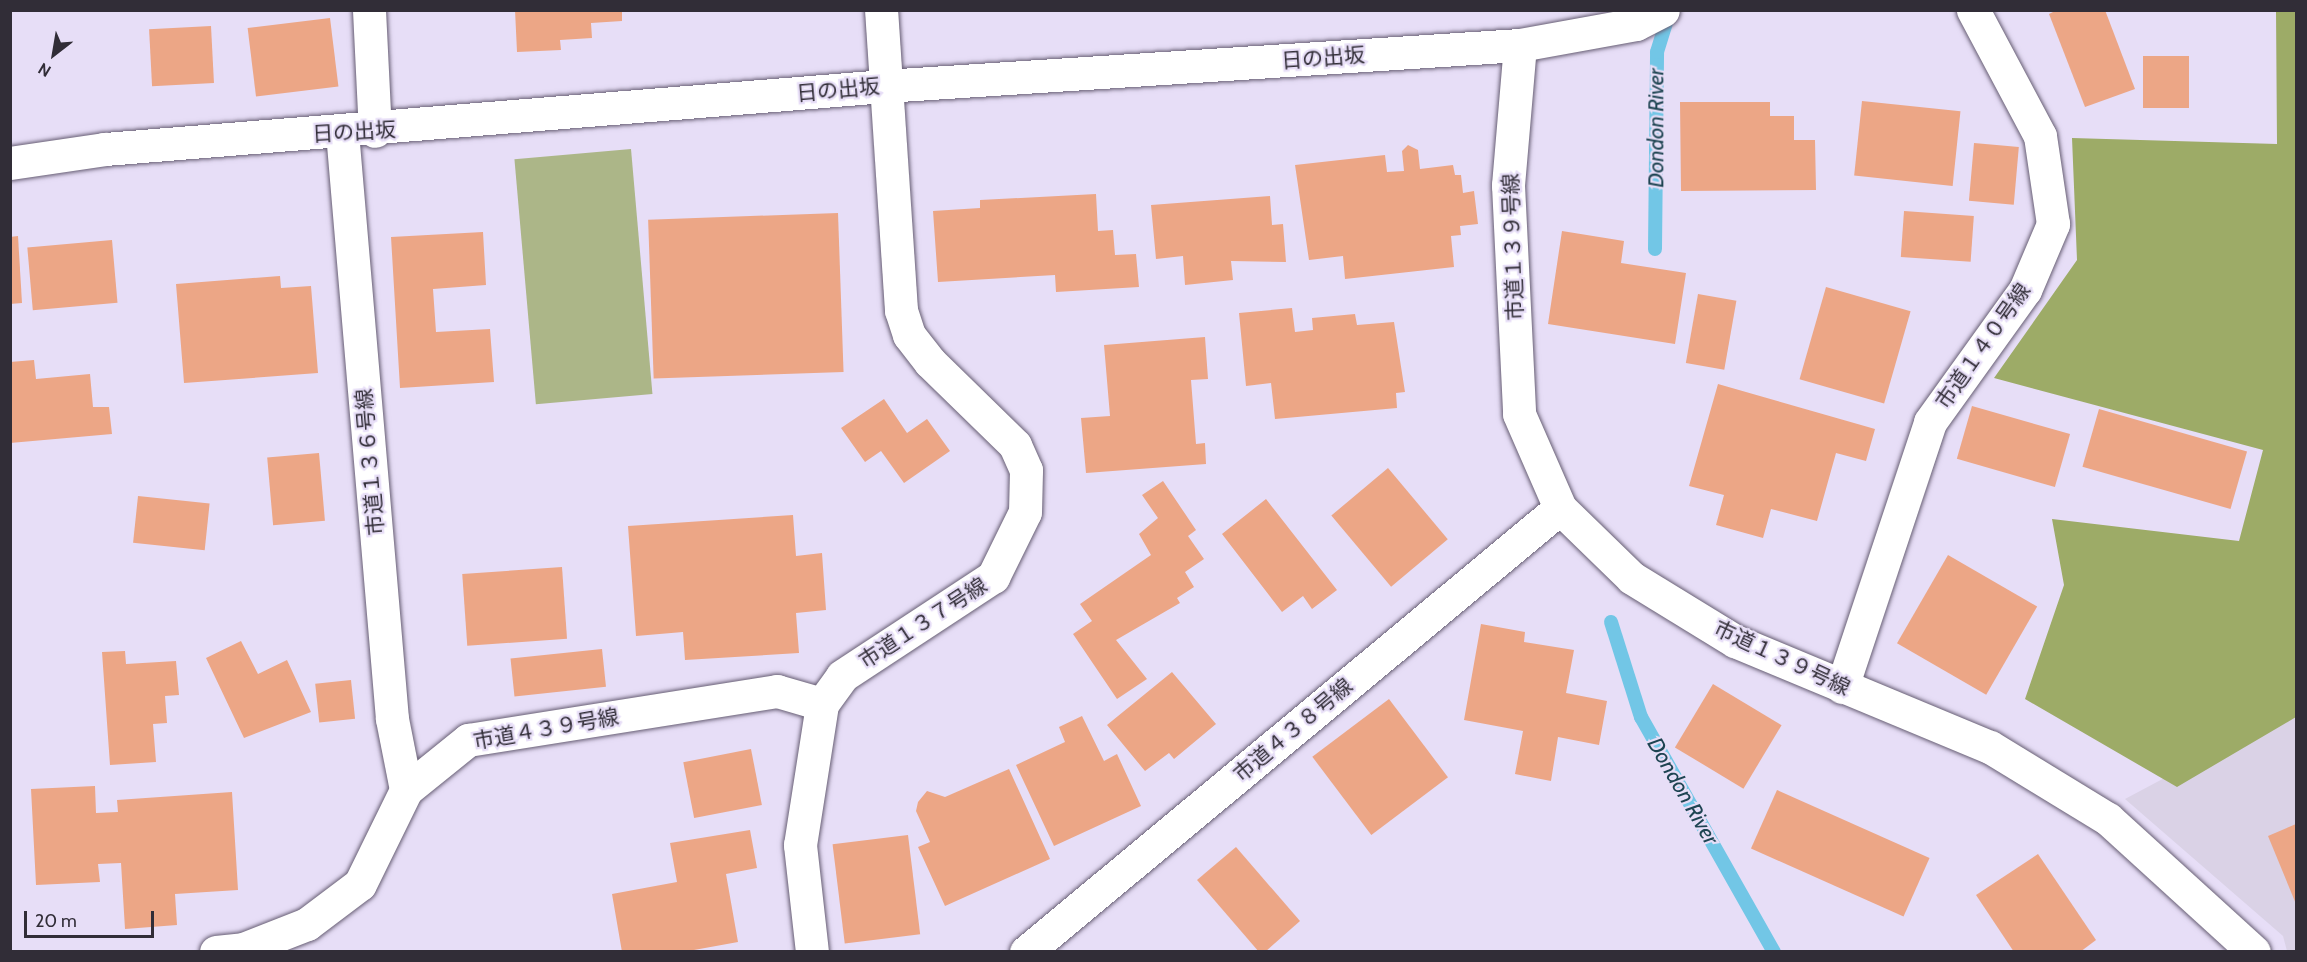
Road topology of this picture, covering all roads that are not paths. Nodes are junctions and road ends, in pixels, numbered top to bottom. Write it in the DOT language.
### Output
graph roads {
  1 [pos="369,10"];
  2 [pos="881,10"];
  3 [pos="1973,10"];
  4 [pos="1649,17"];
  5 [pos="1520,45"];
  6 [pos="884,86"];
  7 [pos="375,131"];
  8 [pos="342,132"];
  9 [pos="10,163"];
  10 [pos="1560,508"];
  11 [pos="1842,687"];
  12 [pos="822,704"];
  13 [pos="406,790"];
  14 [pos="216,951"];
  15 [pos="812,951"];
  16 [pos="1026,951"];
  17 [pos="2254,951"];
  1 -- 7 [label="street"];
  2 -- 6 [label="street, 市道１３７号線"];
  3 -- 11 [label="street, 市道１４０号線"];
  4 -- 5 [label="street, 日の出坂"];
  5 -- 6 [label="street, 日の出坂"];
  5 -- 10 [label="street, 市道１３９号線"];
  6 -- 7 [label="street, 日の出坂"];
  6 -- 12 [label="street, 市道１３７号線"];
  7 -- 8 [label="street, 日の出坂"];
  8 -- 9 [label="street, 日の出坂"];
  8 -- 13 [label="street, 市道１３６号線"];
  10 -- 11 [label="street, 市道１３９号線"];
  10 -- 16 [label="street, 市道４３８号線"];
  11 -- 17 [label="street, 市道１３９号線"];
  12 -- 13 [label="street, 市道４３９号線"];
  12 -- 15 [label="street, 市道１３７号線"];
  13 -- 14 [label="street, 市道４３９号線"];
}
